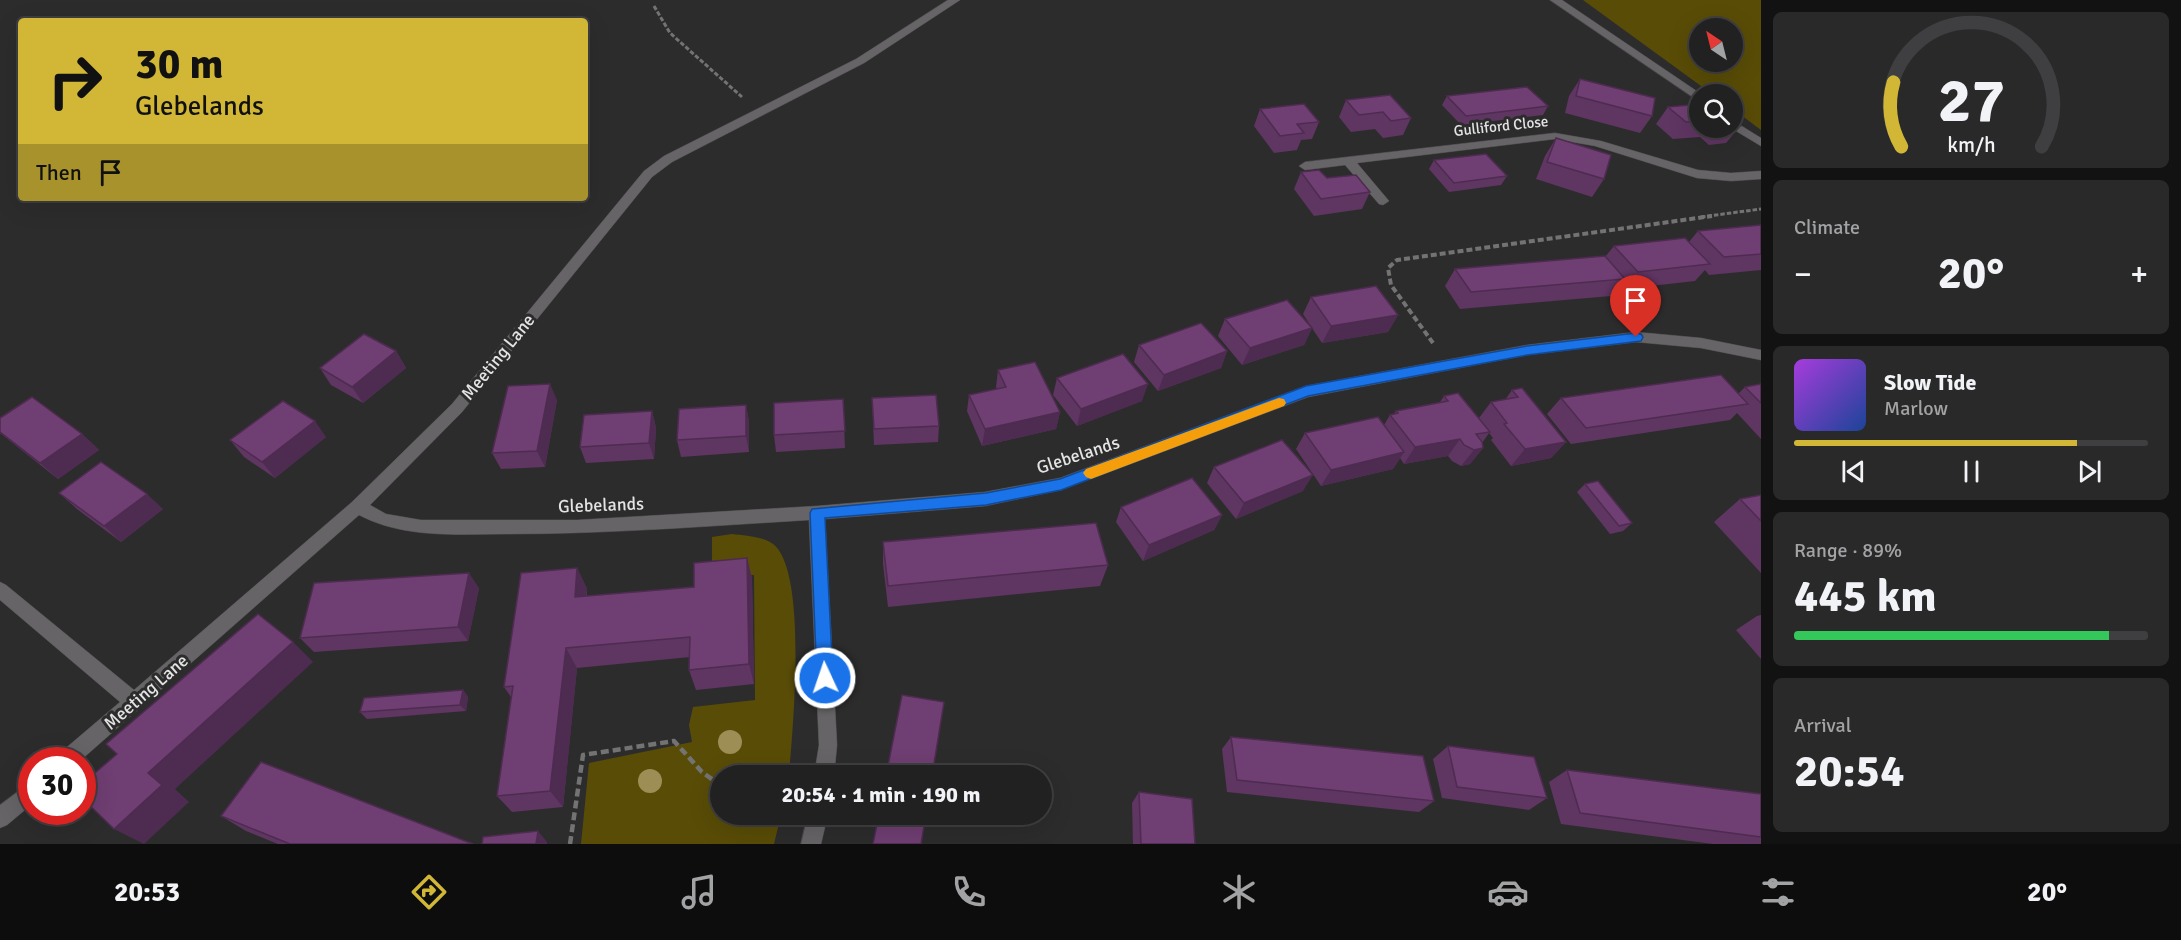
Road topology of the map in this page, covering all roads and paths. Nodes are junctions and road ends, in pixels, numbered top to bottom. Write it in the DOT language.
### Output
graph roads {
  1 [pos="956,0"];
  2 [pos="1555,0"];
  3 [pos="654,6"];
  4 [pos="1689,91"];
  5 [pos="760,112"];
  6 [pos="1743,131"];
  7 [pos="1761,143"];
  8 [pos="1348,161"];
  9 [pos="1305,166"];
  10 [pos="1761,175"];
  11 [pos="1383,201"];
  12 [pos="1761,209"];
  13 [pos="1761,355"];
  14 [pos="1449,365"];
  15 [pos="358,507"];
  16 [pos="817,513"];
  17 [pos="0,590"];
  18 [pos="135,702"];
  19 [pos="82,747"];
  20 [pos="825,765"];
  21 [pos="710,778"];
  22 [pos="18,803"];
  23 [pos="0,818"];
  24 [pos="815,825"];
  25 [pos="570,844"];
  26 [pos="811,844"];
  1 -- 5 [label="street, Meeting Lane"];
  2 -- 4 [label="street"];
  3 -- 5 [label="path"];
  5 -- 15 [label="street, Meeting Lane"];
  6 -- 7 [label="street"];
  8 -- 9 [label="street, Gulliford Close"];
  8 -- 10 [label="street, Gulliford Close"];
  8 -- 11 [label="street"];
  12 -- 14 [label="path"];
  13 -- 14 [label="street, Glebelands"];
  14 -- 16 [label="street, Glebelands"];
  15 -- 16 [label="street, Glebelands"];
  15 -- 18 [label="street, Meeting Lane"];
  16 -- 20 [label="street"];
  17 -- 18 [label="street"];
  18 -- 19 [label="street, Meeting Lane"];
  21 -- 25 [label="path"];
  22 -- 23 [label="street"];
  24 -- 26 [label="street"];
}
